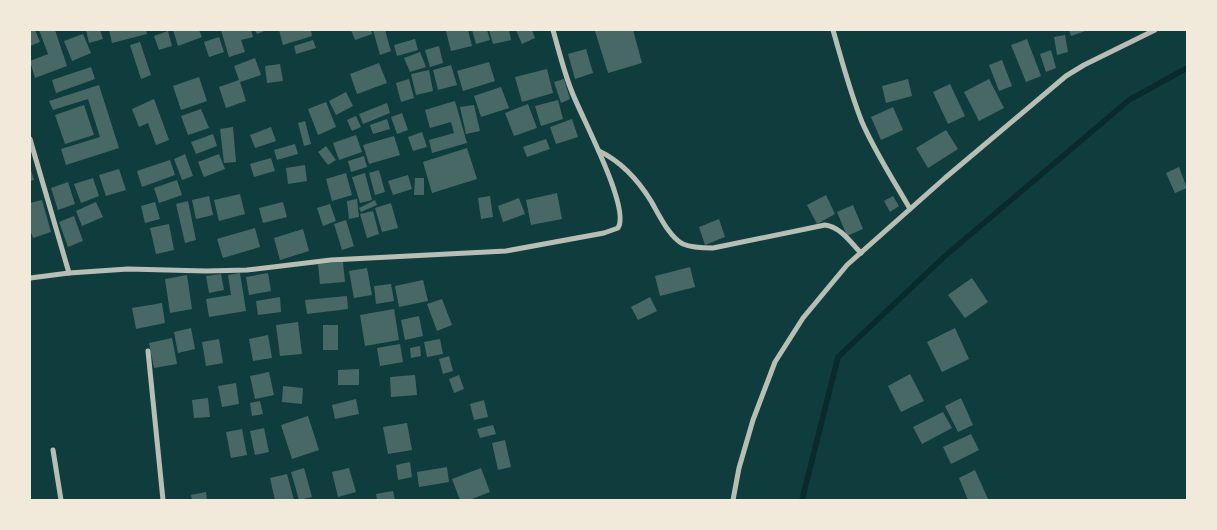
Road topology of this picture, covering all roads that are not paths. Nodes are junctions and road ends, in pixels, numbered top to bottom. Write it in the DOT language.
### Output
graph roads {
  1 [pos="553,30"];
  2 [pos="833,30"];
  3 [pos="1155,30"];
  4 [pos="30,139"];
  5 [pos="599,151"];
  6 [pos="910,209"];
  7 [pos="861,253"];
  8 [pos="69,273"];
  9 [pos="30,278"];
  10 [pos="148,351"];
  11 [pos="53,450"];
  12 [pos="61,500"];
  13 [pos="163,500"];
  14 [pos="734,500"];
  1 -- 5 [label="street"];
  2 -- 6 [label="street"];
  3 -- 6 [label="street"];
  4 -- 8 [label="street"];
  5 -- 7 [label="street"];
  5 -- 8 [label="street"];
  6 -- 7 [label="street"];
  7 -- 14 [label="street"];
  8 -- 9 [label="street"];
  10 -- 13 [label="street"];
  11 -- 12 [label="street"];
}
